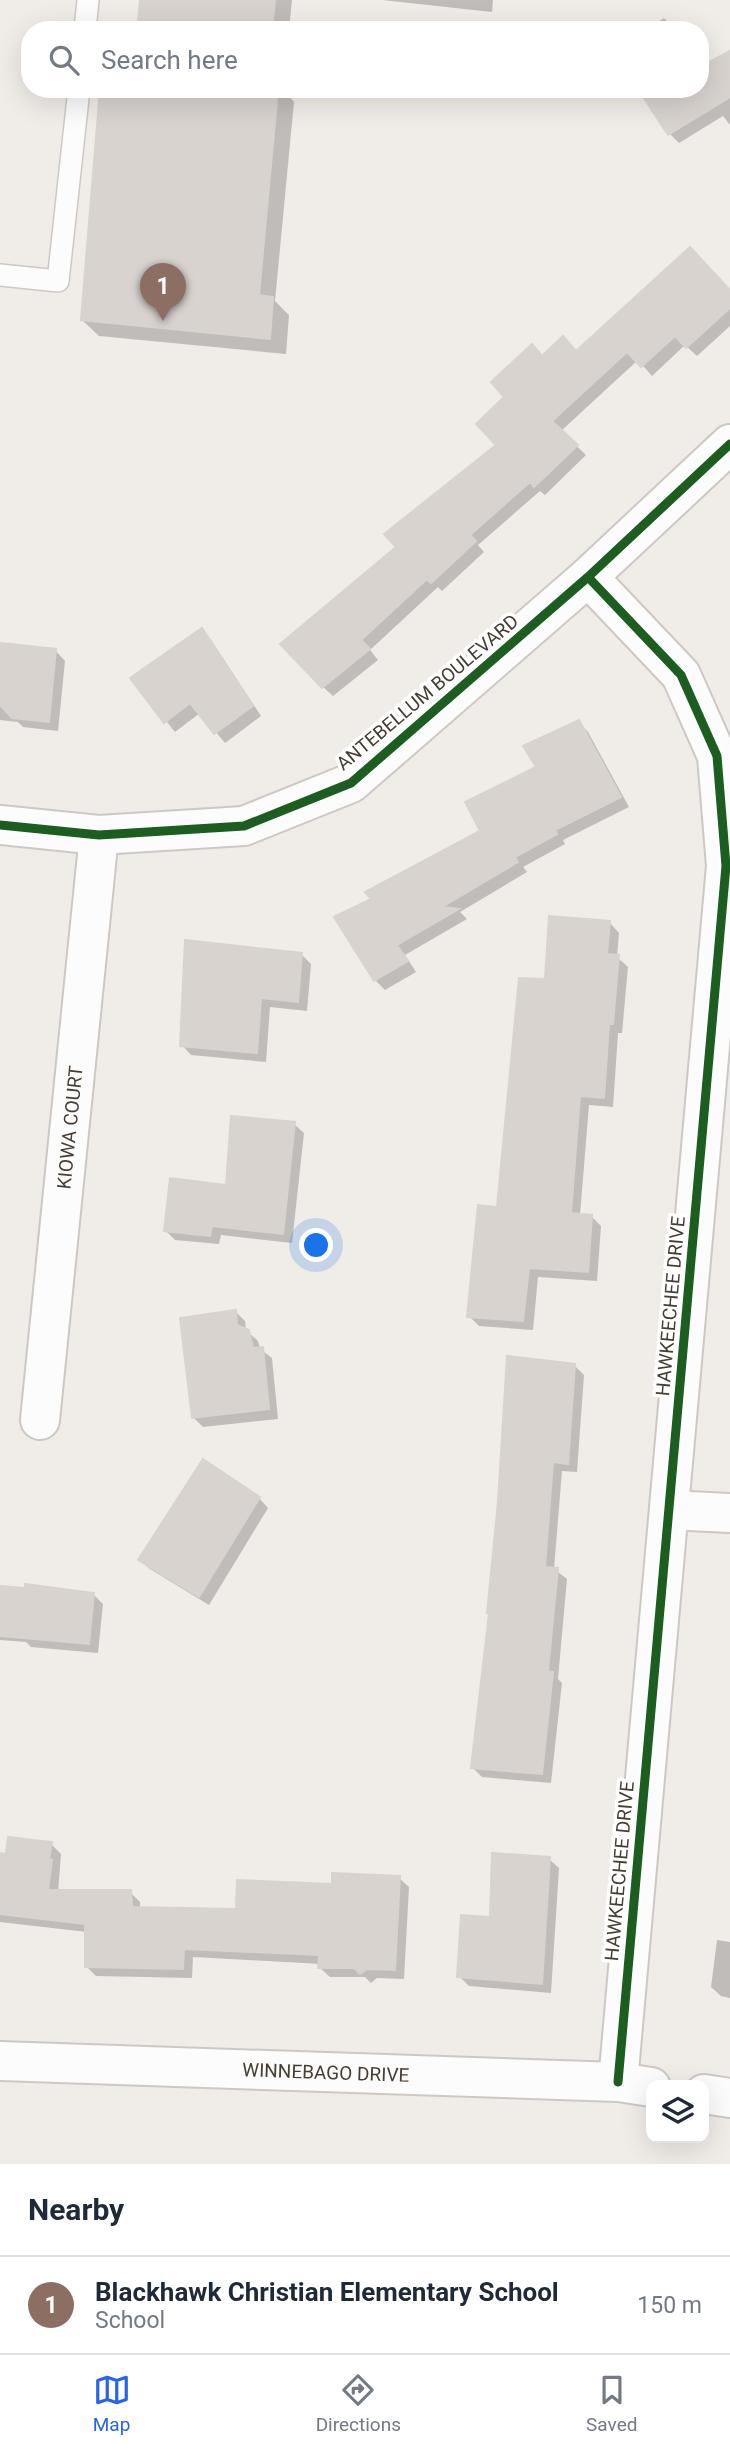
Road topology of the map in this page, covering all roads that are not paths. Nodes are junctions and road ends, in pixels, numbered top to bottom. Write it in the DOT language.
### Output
graph roads {
  1 [pos="89,0"];
  2 [pos="86,21"];
  3 [pos="78,98"];
  4 [pos="0,275"];
  5 [pos="730,444"];
  6 [pos="588,577"];
  7 [pos="0,825"];
  8 [pos="99,835"];
  9 [pos="40,1420"];
  10 [pos="669,1510"];
  11 [pos="730,1513"];
  12 [pos="0,2061"];
  13 [pos="635,2085"];
  14 [pos="709,2095"];
  15 [pos="730,2098"];
  1 -- 2 [label="lane"];
  3 -- 4 [label="lane"];
  5 -- 6 [label="street, ANTEBELLUM BOULEVARD"];
  6 -- 8 [label="street, ANTEBELLUM BOULEVARD"];
  6 -- 10 [label="street, HAWKEECHEE DRIVE"];
  7 -- 8 [label="street, ANTEBELLUM BOULEVARD"];
  8 -- 9 [label="street, KIOWA COURT"];
  10 -- 11 [label="street"];
  10 -- 13 [label="street, HAWKEECHEE DRIVE"];
  12 -- 13 [label="street, WINNEBAGO DRIVE"];
  14 -- 15 [label="street"];
}
